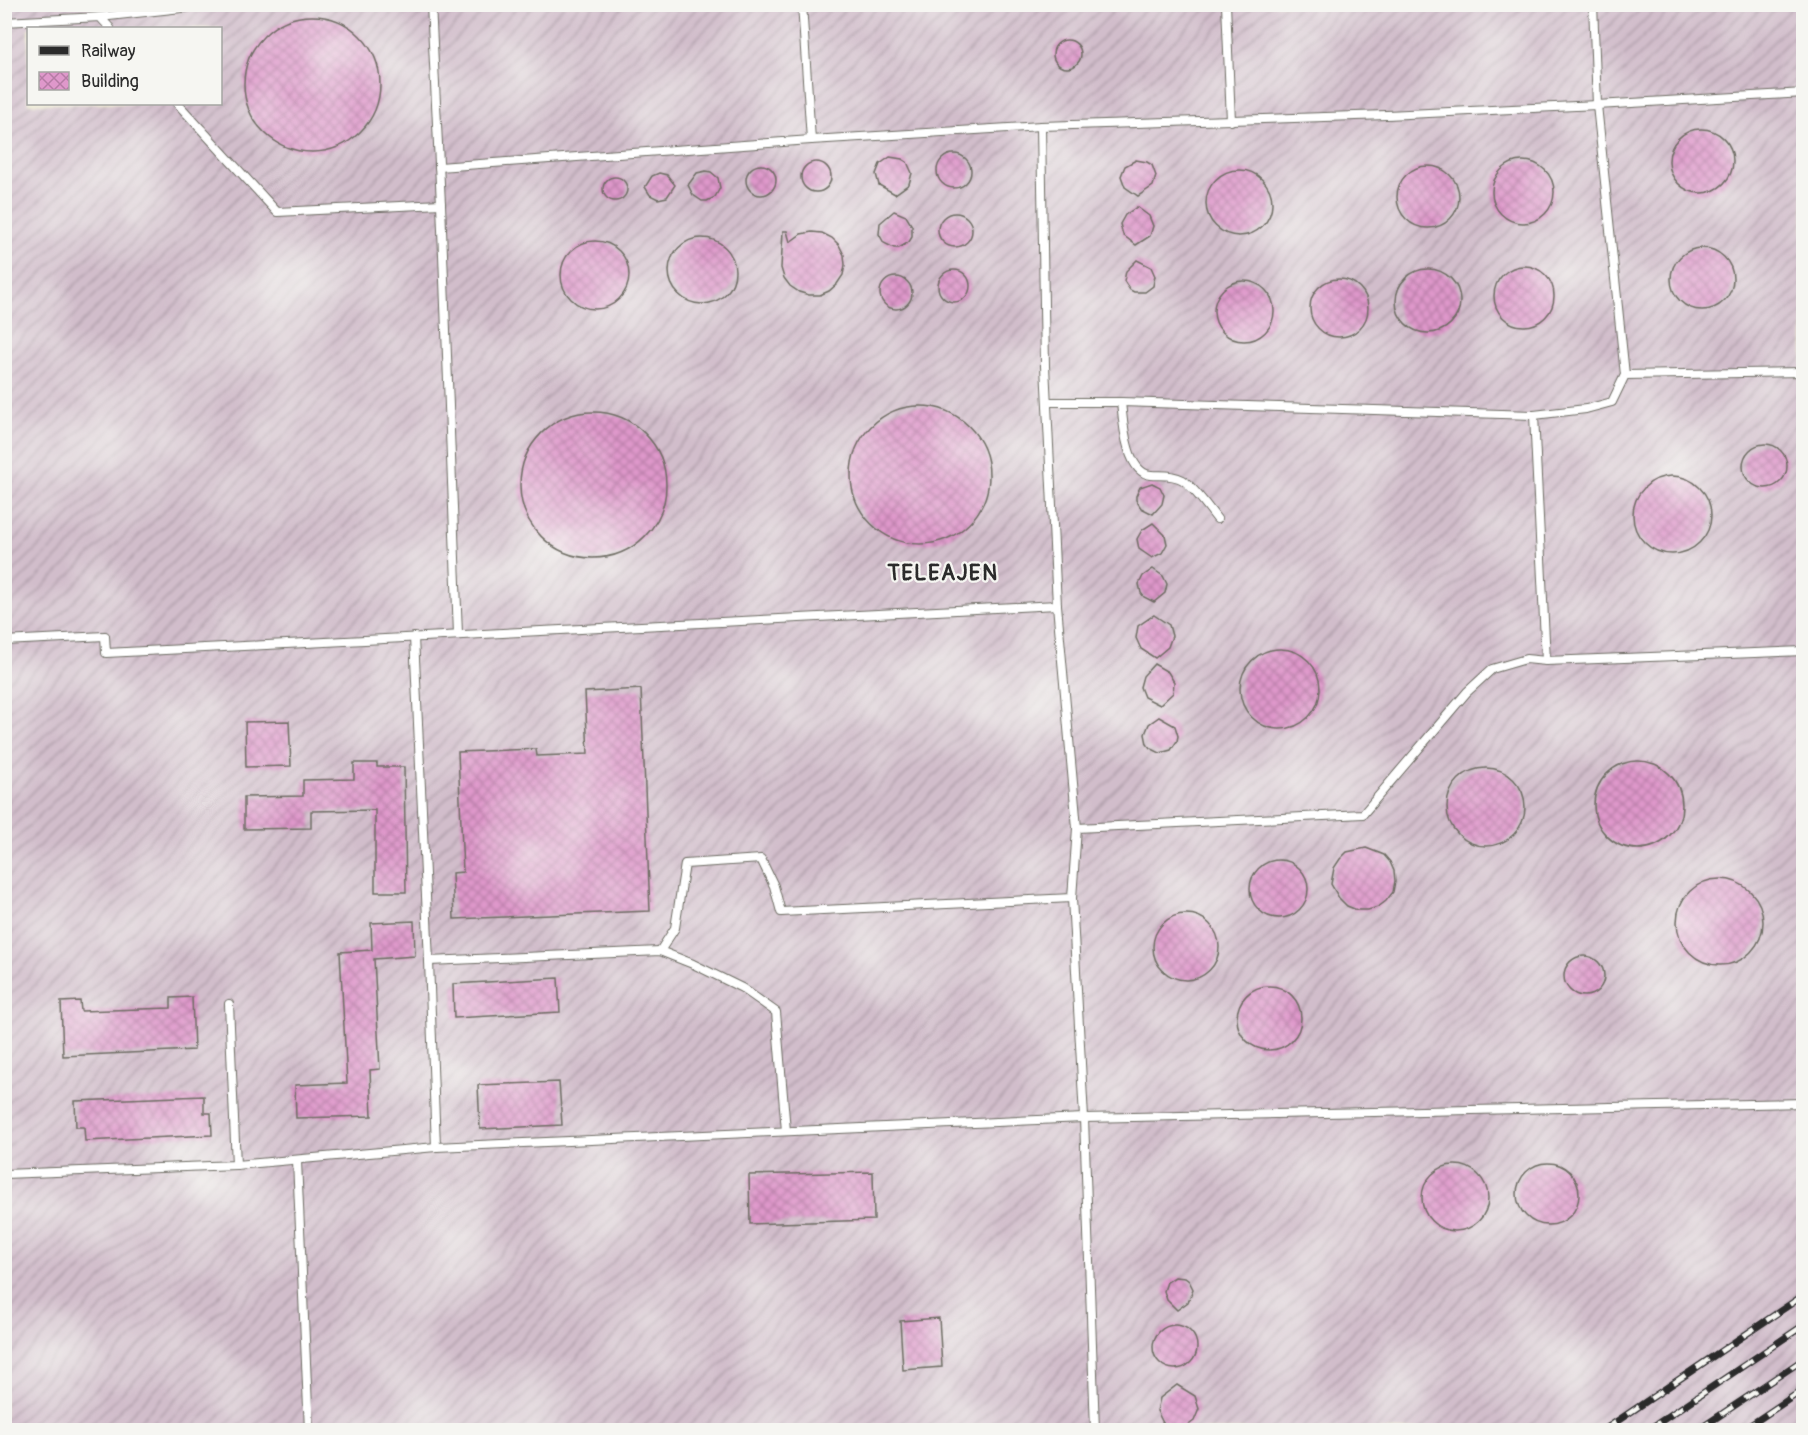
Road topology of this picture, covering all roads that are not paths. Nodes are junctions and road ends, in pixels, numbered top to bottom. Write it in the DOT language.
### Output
graph roads {
  1 [pos="218,4"];
  2 [pos="431,4"];
  3 [pos="802,4"];
  4 [pos="1226,4"];
  5 [pos="1593,4"];
  6 [pos="100,17"];
  7 [pos="4,22"];
  8 [pos="109,27"];
  9 [pos="1803,93"];
  10 [pos="179,105"];
  11 [pos="1597,105"];
  12 [pos="1231,121"];
  13 [pos="1041,126"];
  14 [pos="811,140"];
  15 [pos="439,166"];
  16 [pos="441,204"];
  17 [pos="1803,372"];
  18 [pos="1625,375"];
  19 [pos="1048,402"];
  20 [pos="1121,402"];
  21 [pos="1534,415"];
  22 [pos="1217,519"];
  23 [pos="1057,605"];
  24 [pos="458,634"];
  25 [pos="414,637"];
  26 [pos="4,640"];
  27 [pos="1803,651"];
  28 [pos="1546,661"];
  29 [pos="1077,828"];
  30 [pos="1072,898"];
  31 [pos="660,951"];
  32 [pos="429,961"];
  33 [pos="229,1004"];
  34 [pos="1803,1103"];
  35 [pos="1084,1118"];
  36 [pos="786,1131"];
  37 [pos="436,1147"];
  38 [pos="297,1161"];
  39 [pos="236,1165"];
  40 [pos="4,1174"];
  41 [pos="309,1431"];
  42 [pos="1095,1431"];
  1 -- 6 [label="lane"];
  2 -- 15 [label="lane"];
  3 -- 14 [label="lane"];
  4 -- 12 [label="lane"];
  5 -- 11 [label="lane"];
  6 -- 7 [label="lane"];
  6 -- 8 [label="lane"];
  9 -- 11 [label="lane"];
  10 -- 16 [label="lane"];
  11 -- 12 [label="lane"];
  11 -- 18 [label="lane"];
  12 -- 13 [label="lane"];
  13 -- 14 [label="lane"];
  13 -- 19 [label="lane"];
  14 -- 15 [label="lane"];
  15 -- 16 [label="lane"];
  16 -- 24 [label="lane"];
  17 -- 18 [label="lane"];
  18 -- 21 [label="lane"];
  19 -- 20 [label="lane"];
  19 -- 23 [label="lane"];
  20 -- 21 [label="lane"];
  20 -- 22 [label="lane"];
  21 -- 28 [label="lane"];
  23 -- 24 [label="lane"];
  23 -- 29 [label="lane"];
  24 -- 25 [label="lane"];
  25 -- 26 [label="lane"];
  25 -- 32 [label="lane"];
  27 -- 28 [label="lane"];
  28 -- 29 [label="lane"];
  29 -- 30 [label="lane"];
  30 -- 31 [label="lane"];
  30 -- 35 [label="lane"];
  31 -- 32 [label="lane"];
  31 -- 36 [label="lane"];
  32 -- 37 [label="lane"];
  33 -- 39 [label="lane"];
  34 -- 35 [label="lane"];
  35 -- 36 [label="lane"];
  35 -- 42 [label="lane"];
  36 -- 37 [label="lane"];
  37 -- 38 [label="lane"];
  38 -- 39 [label="lane"];
  38 -- 41 [label="lane"];
  39 -- 40 [label="lane"];
}
